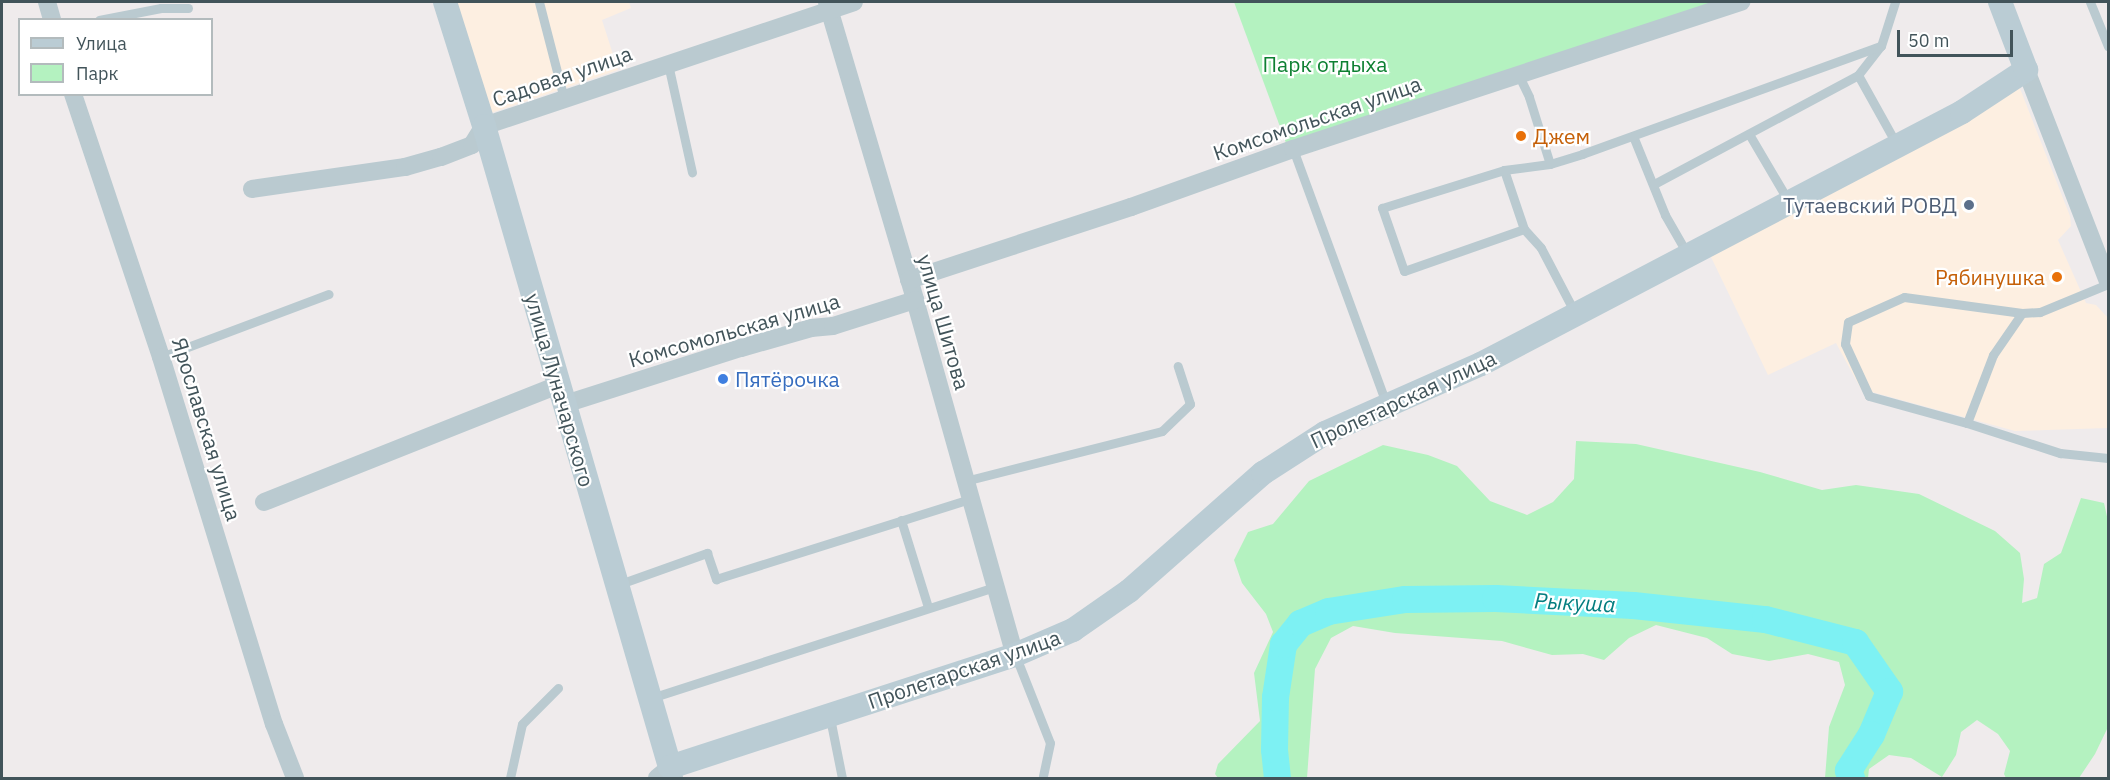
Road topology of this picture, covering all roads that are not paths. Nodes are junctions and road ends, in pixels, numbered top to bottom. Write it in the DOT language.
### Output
graph roads {
  1 [pos="47,2"];
  2 [pos="445,2"];
  3 [pos="539,2"];
  4 [pos="854,2"];
  5 [pos="1741,2"];
  6 [pos="1895,2"];
  7 [pos="2000,2"];
  8 [pos="2091,2"];
  9 [pos="828,6"];
  10 [pos="188,8"];
  11 [pos="51,18"];
  12 [pos="109,18"];
  13 [pos="1881,46"];
  14 [pos="2109,46"];
  15 [pos="668,64"];
  16 [pos="2026,70"];
  17 [pos="1518,74"];
  18 [pos="1858,75"];
  19 [pos="74,96"];
  20 [pos="564,99"];
  21 [pos="484,126"];
  22 [pos="1749,134"];
  23 [pos="1633,136"];
  24 [pos="1897,145"];
  25 [pos="1293,149"];
  26 [pos="1550,164"];
  27 [pos="1504,170"];
  28 [pos="692,172"];
  29 [pos="1654,184"];
  30 [pos="252,189"];
  31 [pos="1789,202"];
  32 [pos="1524,229"];
  33 [pos="1688,255"];
  34 [pos="909,280"];
  35 [pos="2109,282"];
  36 [pos="329,294"];
  37 [pos="915,300"];
  38 [pos="1575,313"];
  39 [pos="2022,313"];
  40 [pos="161,357"];
  41 [pos="1178,366"];
  42 [pos="562,394"];
  43 [pos="1388,406"];
  44 [pos="1967,423"];
  45 [pos="2109,458"];
  46 [pos="964,481"];
  47 [pos="970,499"];
  48 [pos="264,502"];
  49 [pos="901,520"];
  50 [pos="616,585"];
  51 [pos="994,587"];
  52 [pos="928,607"];
  53 [pos="1015,655"];
  54 [pos="558,688"];
  55 [pos="651,698"];
  56 [pos="829,715"];
  57 [pos="667,775"];
  58 [pos="1043,776"];
  59 [pos="295,778"];
  60 [pos="510,778"];
  61 [pos="842,778"];
  1 -- 11 [label="street"];
  2 -- 21 [label="street, улица Луначарского"];
  3 -- 20 [label="lane"];
  4 -- 9 [label="street, Садовая улица"];
  5 -- 17 [label="street, Комсомольская улица"];
  6 -- 13 [label="lane"];
  7 -- 16 [label="street"];
  8 -- 14 [label="lane"];
  9 -- 15 [label="street, Садовая улица"];
  9 -- 34 [label="street, улица Шитова"];
  10 -- 12 [label="lane"];
  13 -- 18 [label="lane"];
  13 -- 23 [label="lane"];
  15 -- 20 [label="street, Садовая улица"];
  15 -- 28 [label="lane"];
  16 -- 24 [label="street, Пролетарская улица"];
  16 -- 35 [label="street"];
  17 -- 25 [label="street, Комсомольская улица"];
  17 -- 26 [label="lane"];
  18 -- 22 [label="lane"];
  18 -- 24 [label="lane"];
  19 -- 40 [label="street, Ярославская улица"];
  20 -- 21 [label="street, Садовая улица"];
  21 -- 30 [label="street, Садовая улица"];
  21 -- 42 [label="street, улица Луначарского"];
  22 -- 29 [label="lane"];
  22 -- 31 [label="lane"];
  23 -- 26 [label="lane"];
  23 -- 29 [label="lane"];
  24 -- 31 [label="street, Пролетарская улица"];
  25 -- 34 [label="street, Комсомольская улица"];
  25 -- 43 [label="lane"];
  26 -- 27 [label="lane"];
  27 -- 32 [label="lane"];
  27 -- 32 [label="lane"];
  29 -- 33 [label="lane"];
  31 -- 33 [label="street, Пролетарская улица"];
  32 -- 38 [label="lane"];
  33 -- 38 [label="street, Пролетарская улица"];
  34 -- 37 [label="street, улица Шитова"];
  35 -- 39 [label="lane"];
  36 -- 40 [label="lane"];
  37 -- 42 [label="street, Комсомольская улица"];
  37 -- 46 [label="street, улица Шитова"];
  38 -- 43 [label="street, Пролетарская улица"];
  39 -- 44 [label="lane"];
  39 -- 44 [label="lane"];
  40 -- 59 [label="street, Ярославская улица"];
  41 -- 46 [label="lane"];
  42 -- 48 [label="street, Комсомольская улица"];
  42 -- 50 [label="street, улица Луначарского"];
  43 -- 53 [label="street, Пролетарская улица"];
  44 -- 45 [label="lane"];
  46 -- 47 [label="street, улица Шитова"];
  47 -- 49 [label="lane"];
  47 -- 51 [label="street, улица Шитова"];
  49 -- 50 [label="lane"];
  49 -- 52 [label="lane"];
  50 -- 55 [label="street, улица Луначарского"];
  51 -- 52 [label="lane"];
  51 -- 53 [label="street, улица Шитова"];
  52 -- 55 [label="lane"];
  53 -- 56 [label="street, Пролетарская улица"];
  53 -- 58 [label="lane"];
  54 -- 60 [label="lane"];
  55 -- 57 [label="street, улица Луначарского"];
  56 -- 57 [label="street, Пролетарская улица"];
  56 -- 61 [label="lane"];
}
